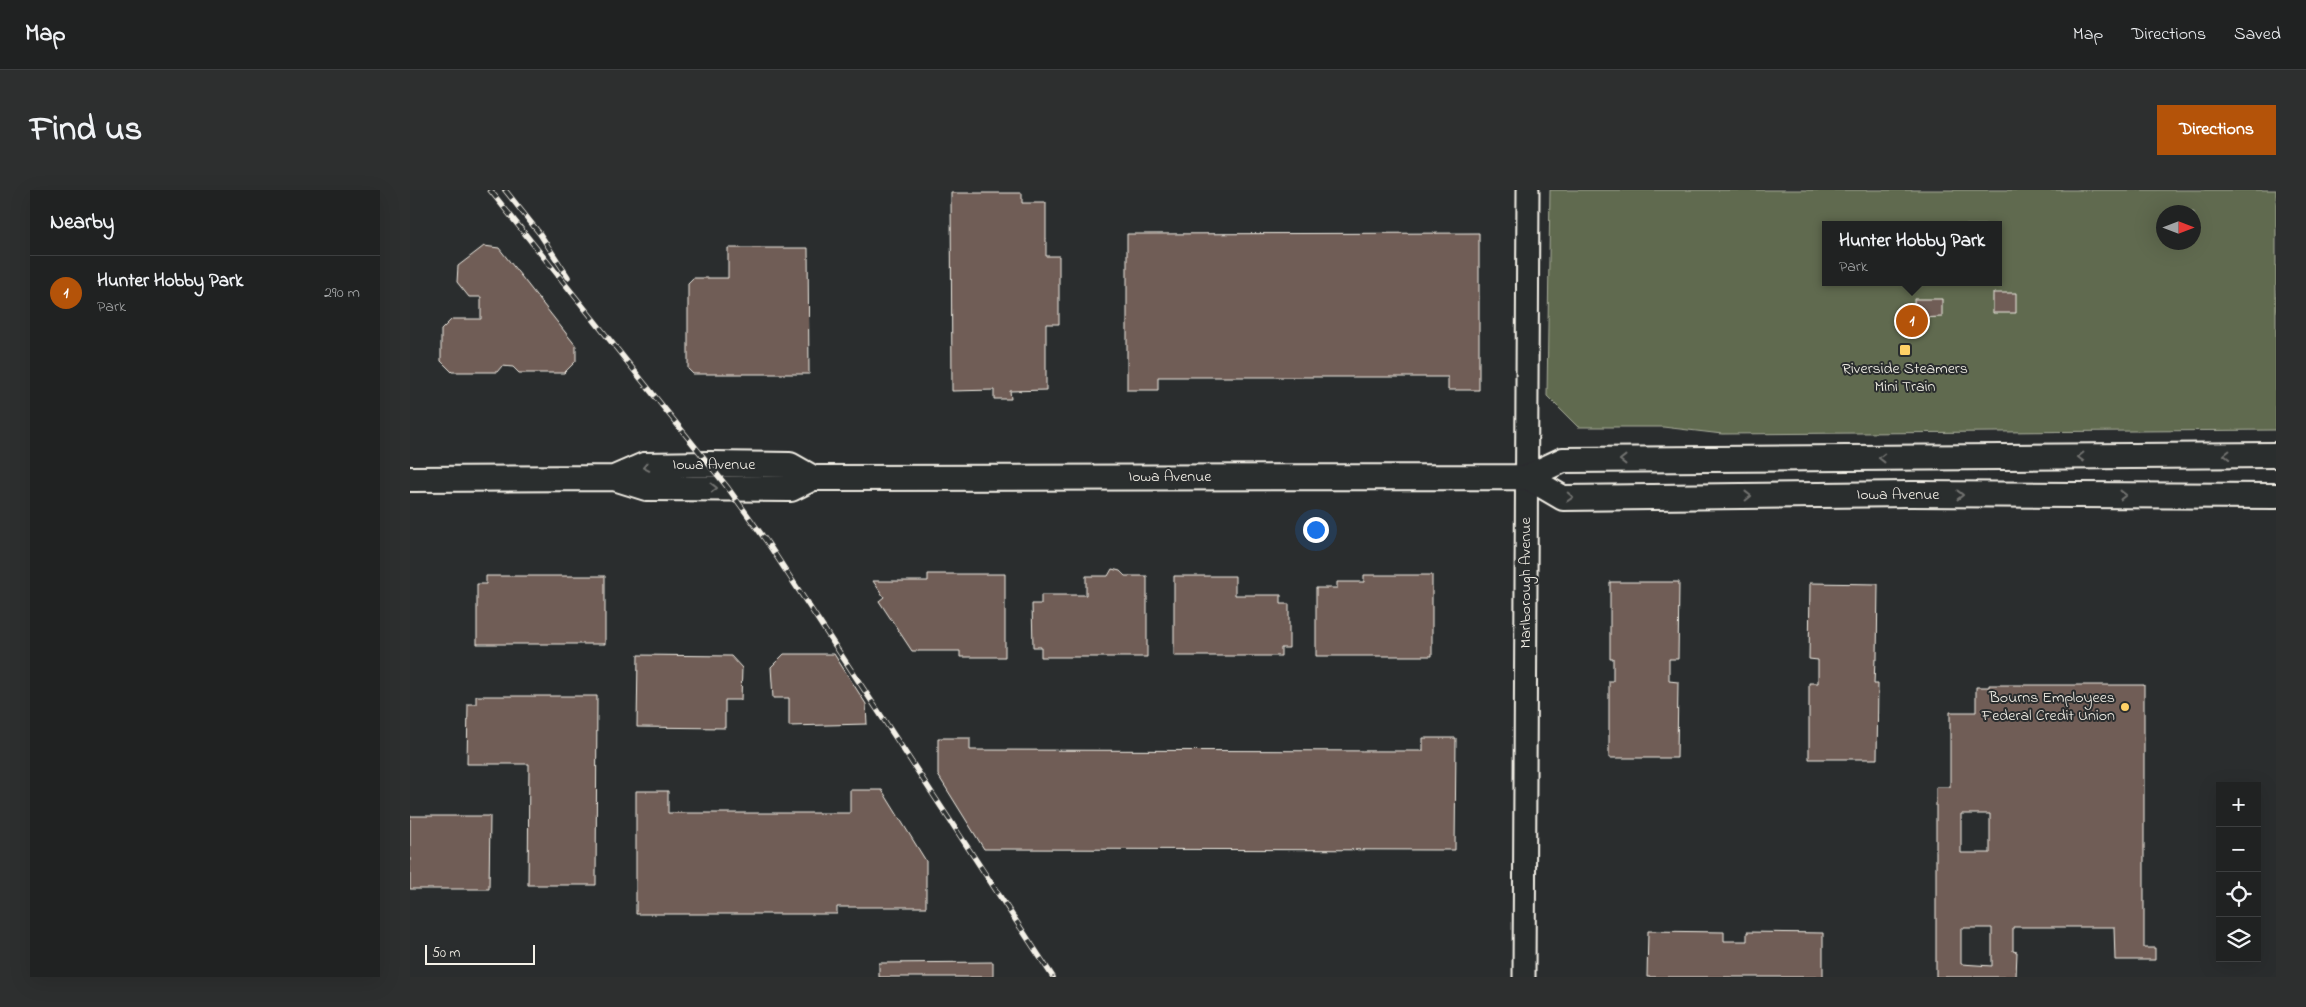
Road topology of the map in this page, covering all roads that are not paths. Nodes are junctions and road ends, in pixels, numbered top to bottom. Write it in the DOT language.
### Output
graph roads {
  1 [pos="1528,190"];
  2 [pos="2276,455"];
  3 [pos="1527,477"];
  4 [pos="410,479"];
  5 [pos="2276,496"];
  6 [pos="1524,977"];
  1 -- 3 [label="street, Marlborough Avenue"];
  2 -- 3 [label="main road, Iowa Avenue, one-way"];
  3 -- 4 [label="main road, Iowa Avenue"];
  3 -- 5 [label="main road, Iowa Avenue, one-way"];
  3 -- 6 [label="street, Marlborough Avenue"];
}
